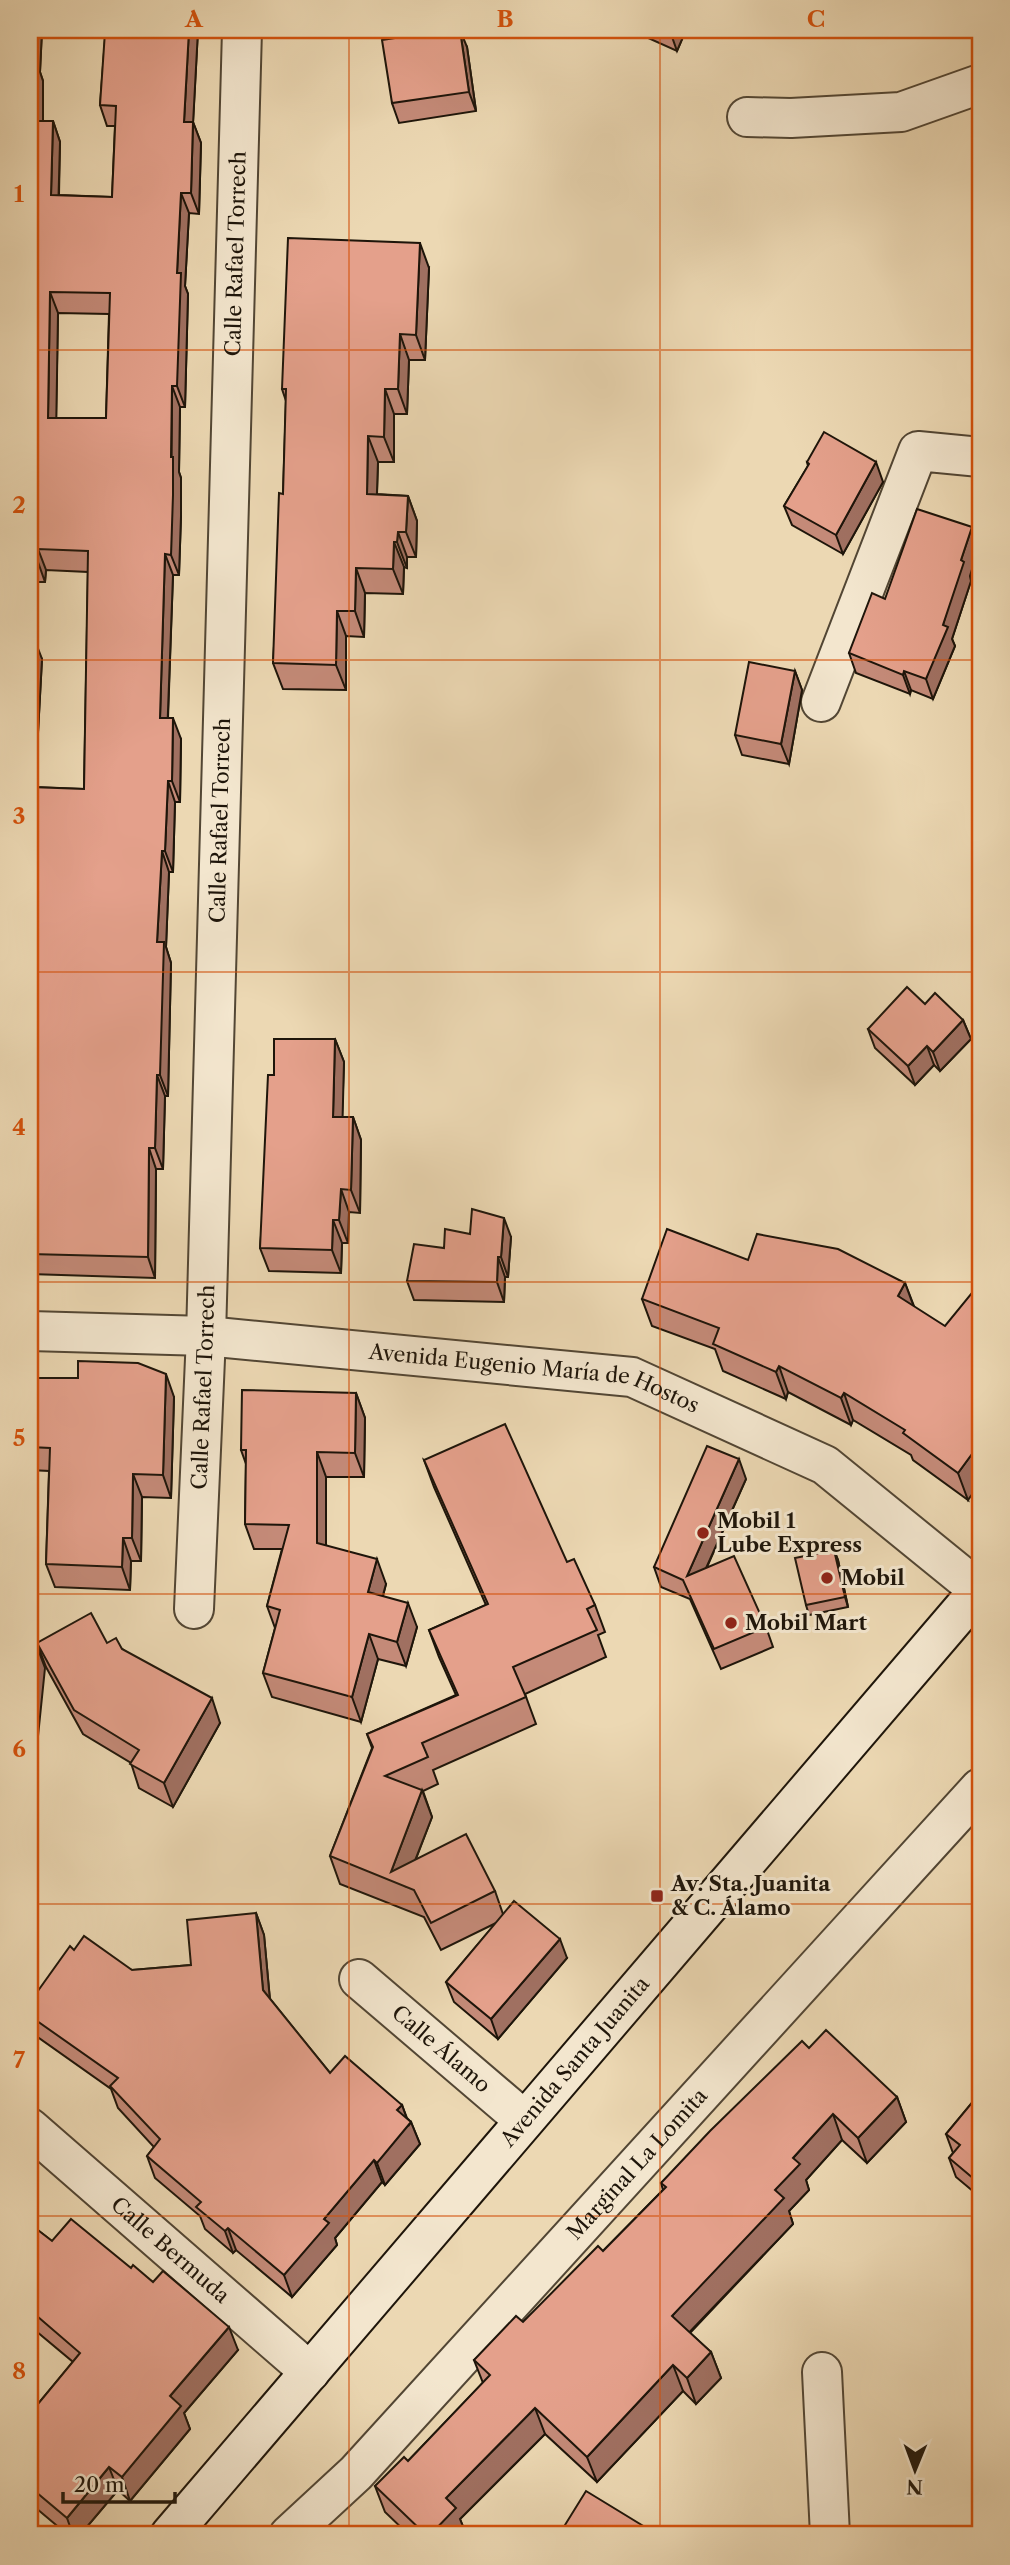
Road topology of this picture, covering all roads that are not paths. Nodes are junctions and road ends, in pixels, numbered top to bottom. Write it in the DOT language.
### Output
graph roads {
  1 [pos="242,30"];
  2 [pos="980,84"];
  3 [pos="747,117"];
  4 [pos="980,457"];
  5 [pos="821,702"];
  6 [pos="30,1331"];
  7 [pos="206,1336"];
  8 [pos="980,1589"];
  9 [pos="194,1609"];
  10 [pos="980,1788"];
  11 [pos="359,1979"];
  12 [pos="523,2119"];
  13 [pos="30,2127"];
  14 [pos="310,2372"];
  15 [pos="822,2372"];
  16 [pos="170,2535"];
  17 [pos="289,2535"];
  18 [pos="830,2535"];
  1 -- 7 [label="street, Calle Rafael Torrech"];
  2 -- 3 [label="street"];
  4 -- 5 [label="street"];
  6 -- 7 [label="street, Avenida Eugenio María de Hostos"];
  7 -- 8 [label="street, Avenida Eugenio María de Hostos"];
  7 -- 9 [label="street, Calle Rafael Torrech"];
  8 -- 12 [label="street, Avenida Santa Juanita"];
  10 -- 17 [label="street, Marginal La Lomita"];
  11 -- 12 [label="street, Calle Álamo"];
  12 -- 14 [label="street, Avenida Santa Juanita"];
  13 -- 14 [label="street, Calle Bermuda"];
  14 -- 16 [label="street, Avenida Santa Juanita"];
  15 -- 18 [label="street"];
}
